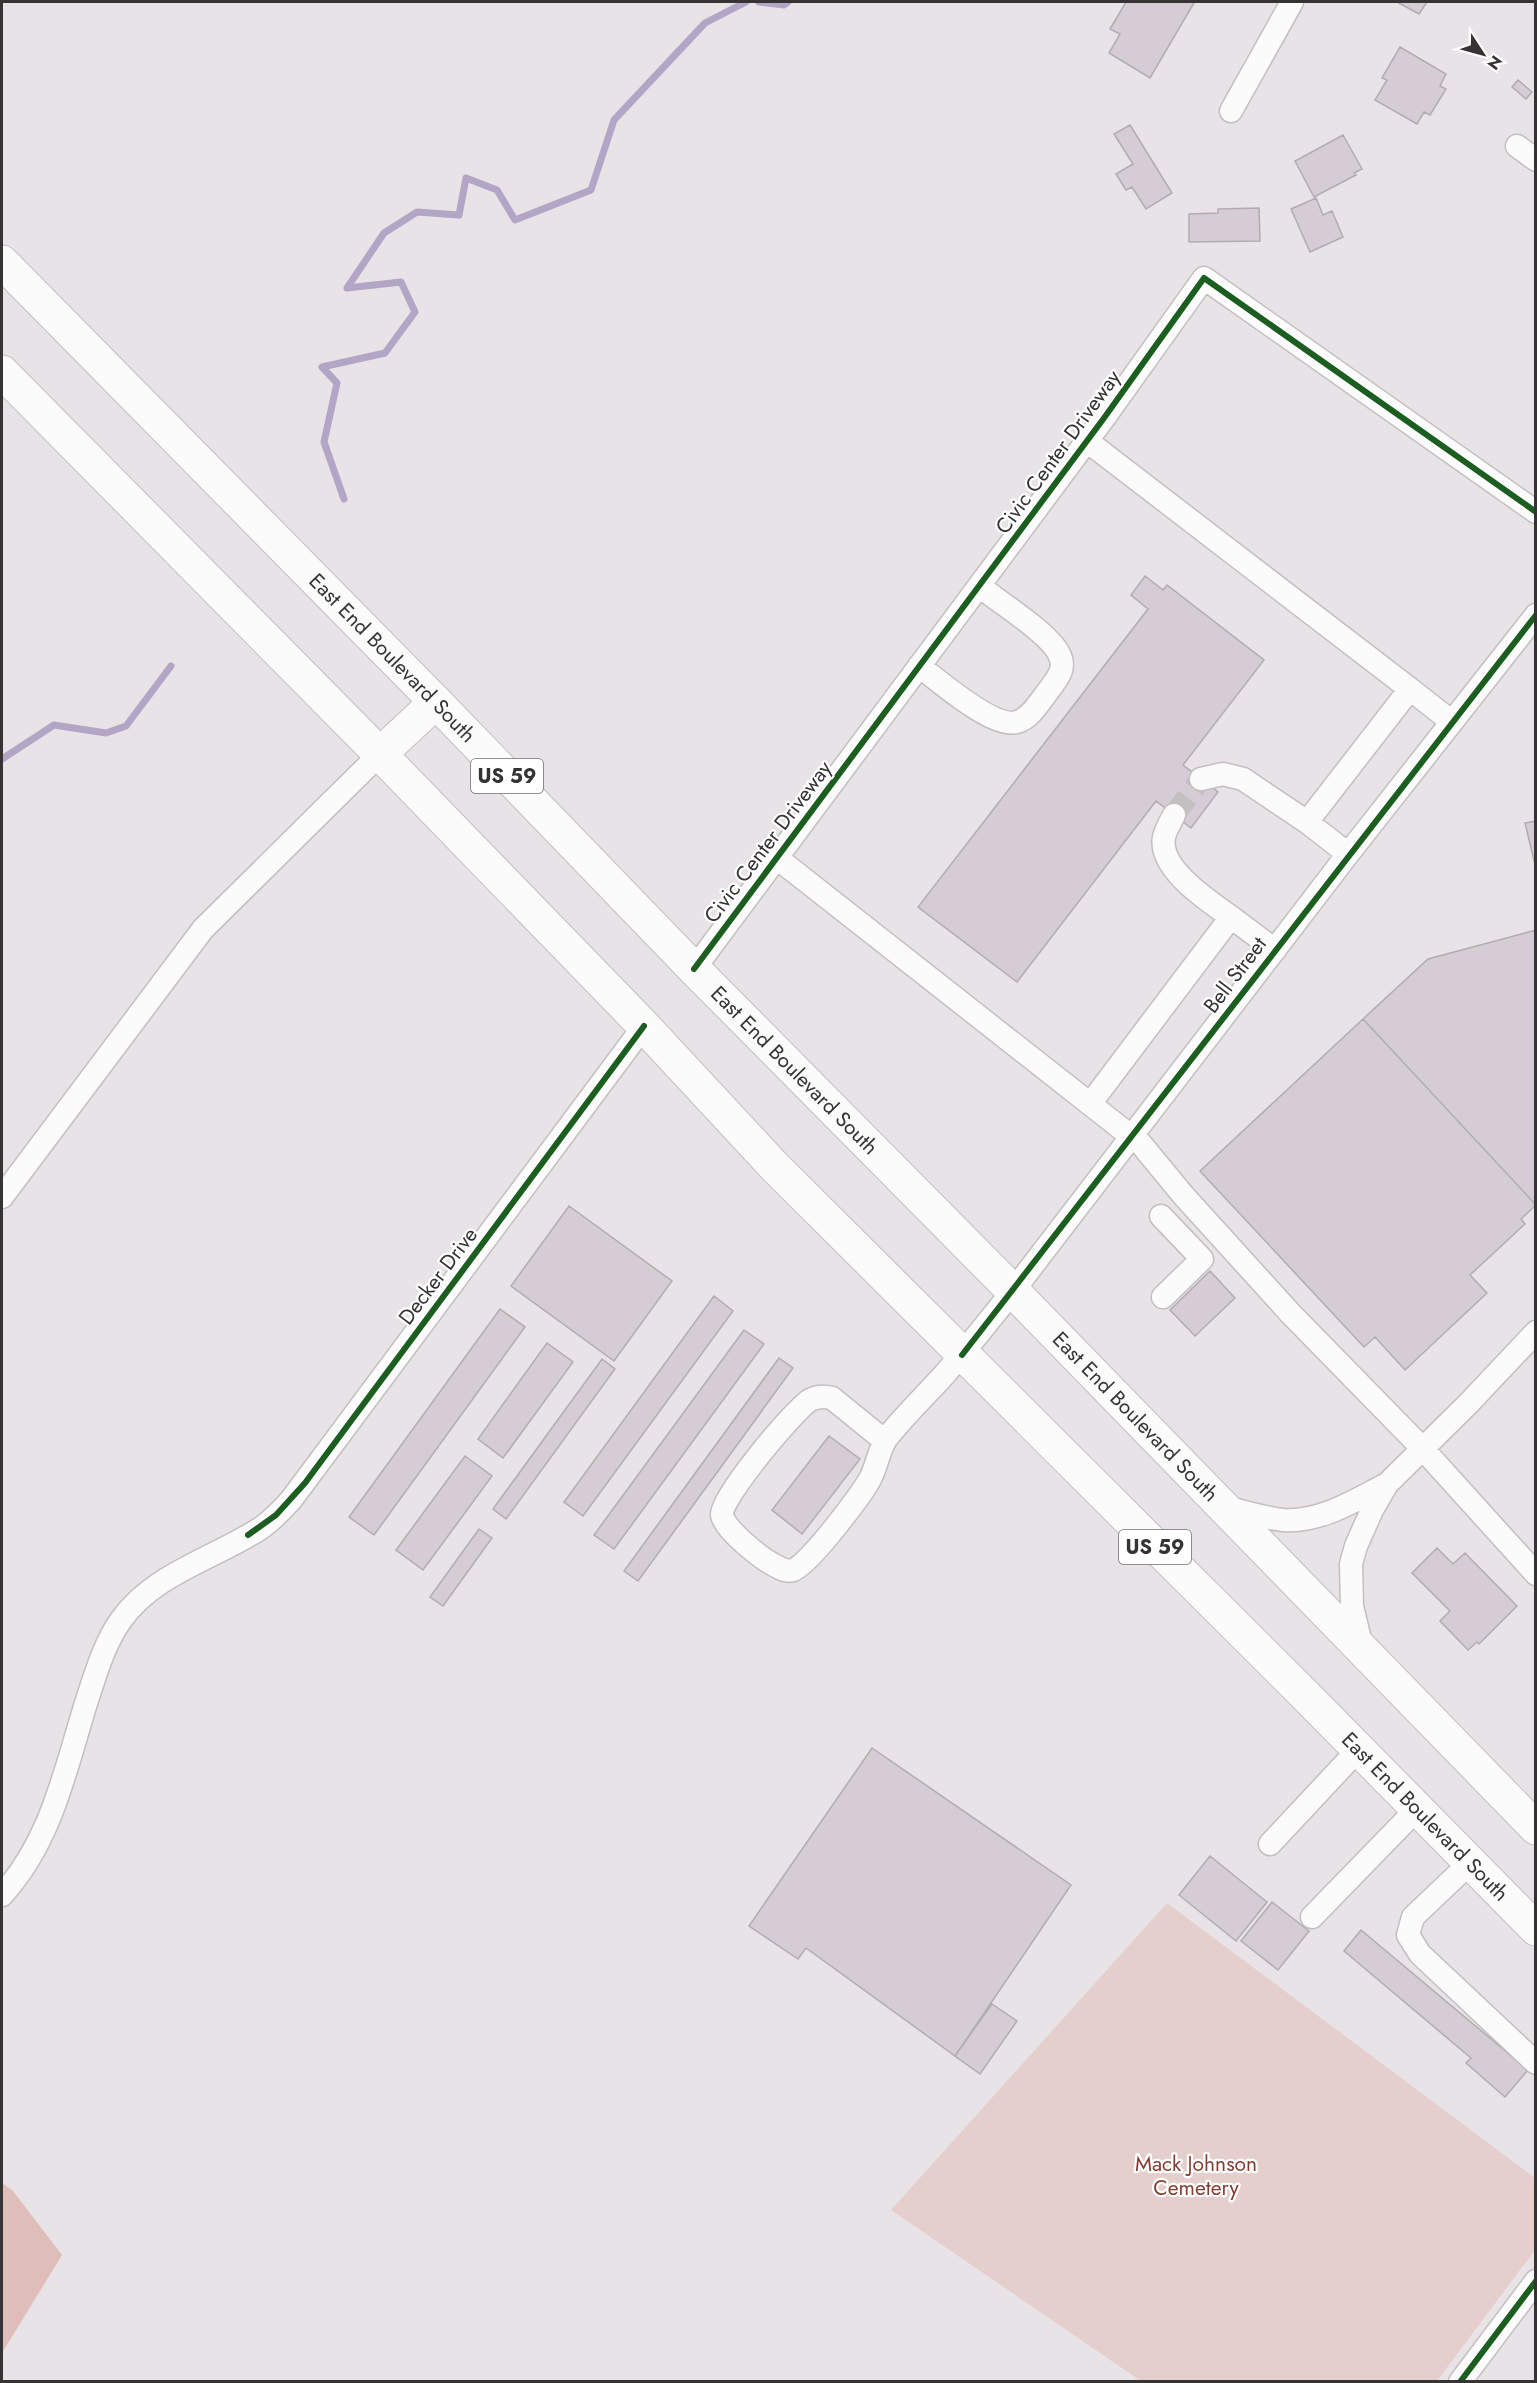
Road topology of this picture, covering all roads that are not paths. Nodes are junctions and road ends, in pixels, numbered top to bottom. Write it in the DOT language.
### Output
graph roads {
  1 [pos="1292,2"];
  2 [pos="1231,111"];
  3 [pos="1517,146"];
  4 [pos="1536,160"];
  5 [pos="2,262"];
  6 [pos="2,372"];
  7 [pos="1087,441"];
  8 [pos="1536,512"];
  9 [pos="979,586"];
  10 [pos="1536,615"];
  11 [pos="919,666"];
  12 [pos="1410,689"];
  13 [pos="436,702"];
  14 [pos="1452,722"];
  15 [pos="380,754"];
  16 [pos="1201,780"];
  17 [pos="1174,815"];
  18 [pos="1307,822"];
  19 [pos="1348,854"];
  20 [pos="777,858"];
  21 [pos="1231,917"];
  22 [pos="1275,950"];
  23 [pos="694,969"];
  24 [pos="644,1026"];
  25 [pos="1090,1104"];
  26 [pos="1132,1137"];
  27 [pos="2,1197"];
  28 [pos="1161,1216"];
  29 [pos="1013,1291"];
  30 [pos="1163,1297"];
  31 [pos="1536,1332"];
  32 [pos="962,1355"];
  33 [pos="885,1441"];
  34 [pos="1423,1449"];
  35 [pos="1387,1484"];
  36 [pos="1224,1508"];
  37 [pos="1536,1574"];
  38 [pos="1362,1649"];
  39 [pos="1358,1750"];
  40 [pos="1417,1809"];
  41 [pos="1534,1825"];
  42 [pos="1270,1844"];
  43 [pos="1470,1863"];
  44 [pos="2,1895"];
  45 [pos="1312,1917"];
  46 [pos="1536,1929"];
  47 [pos="1536,2063"];
  48 [pos="1536,2281"];
  49 [pos="1460,2382"];
  1 -- 2 [label="street"];
  3 -- 4 [label="street"];
  5 -- 13 [label="highway, East End Boulevard South / US 59"];
  6 -- 15 [label="highway, East End Boulevard South / US 59"];
  7 -- 8 [label="street, Civic Center Driveway"];
  7 -- 9 [label="street, Civic Center Driveway"];
  7 -- 12 [label="street"];
  9 -- 11 [label="street, Civic Center Driveway"];
  9 -- 11 [label="street"];
  10 -- 14 [label="street, Bell Street"];
  11 -- 20 [label="street, Civic Center Driveway"];
  12 -- 14 [label="street"];
  12 -- 18 [label="street"];
  13 -- 15 [label="highway"];
  13 -- 23 [label="highway, East End Boulevard South / US 59"];
  14 -- 19 [label="street, Bell Street"];
  15 -- 24 [label="highway, East End Boulevard South / US 59"];
  15 -- 27 [label="street"];
  16 -- 18 [label="street"];
  17 -- 21 [label="street"];
  18 -- 19 [label="street"];
  19 -- 22 [label="street, Bell Street"];
  20 -- 23 [label="street, Civic Center Driveway"];
  20 -- 25 [label="street"];
  21 -- 22 [label="street"];
  21 -- 25 [label="street"];
  22 -- 26 [label="street, Bell Street"];
  23 -- 29 [label="highway, East End Boulevard South / US 59"];
  24 -- 32 [label="highway, East End Boulevard South / US 59"];
  24 -- 44 [label="street, Decker Drive"];
  25 -- 26 [label="street"];
  26 -- 29 [label="street, Bell Street"];
  26 -- 34 [label="street"];
  28 -- 30 [label="street"];
  29 -- 32 [label="street, Bell Street"];
  29 -- 36 [label="highway, East End Boulevard South / US 59"];
  31 -- 34 [label="street"];
  32 -- 33 [label="street, Bell Street"];
  32 -- 39 [label="highway, East End Boulevard South / US 59"];
  33 -- 33 [label="street"];
  34 -- 35 [label="street"];
  34 -- 37 [label="street"];
  35 -- 36 [label="street"];
  35 -- 38 [label="street"];
  36 -- 38 [label="highway, East End Boulevard South / US 59"];
  38 -- 41 [label="highway, East End Boulevard South / US 59"];
  39 -- 40 [label="highway, East End Boulevard South / US 59"];
  39 -- 42 [label="street"];
  40 -- 43 [label="highway, East End Boulevard South / US 59"];
  40 -- 45 [label="street"];
  43 -- 46 [label="highway, East End Boulevard South / US 59"];
  43 -- 47 [label="street"];
  48 -- 49 [label="street"];
}
